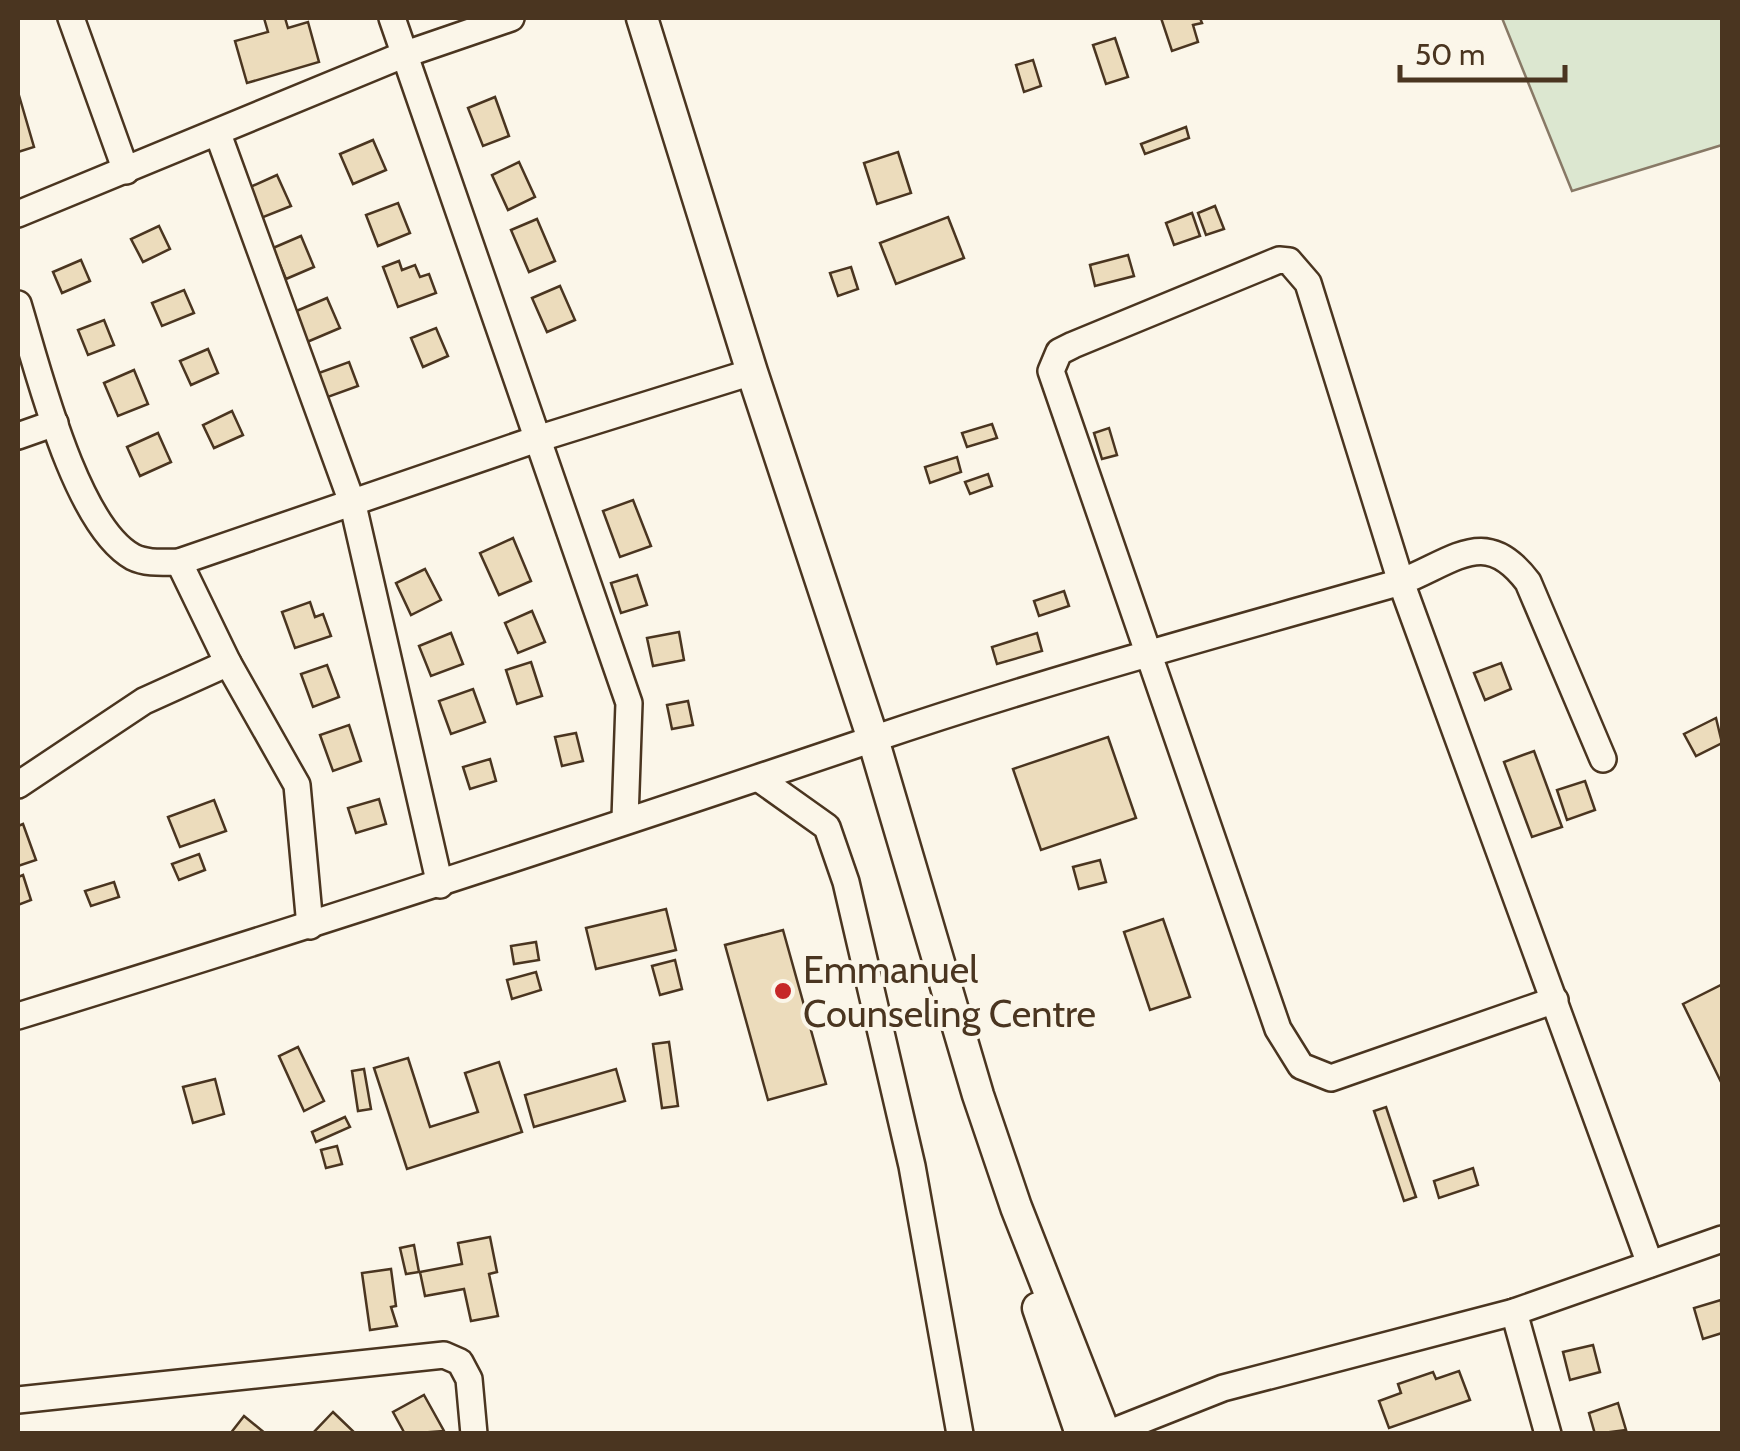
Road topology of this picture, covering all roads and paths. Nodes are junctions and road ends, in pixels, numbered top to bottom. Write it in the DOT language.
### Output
graph roads {
  1 [pos="71,18"];
  2 [pos="392,18"];
  3 [pos="511,18"];
  4 [pos="642,18"];
  5 [pos="402,55"];
  6 [pos="218,134"];
  7 [pos="126,172"];
  8 [pos="18,214"];
  9 [pos="18,304"];
  10 [pos="752,372"];
  11 [pos="55,423"];
  12 [pos="18,436"];
  13 [pos="538,439"];
  14 [pos="354,505"];
  15 [pos="179,562"];
  16 [pos="1401,582"];
  17 [pos="1146,654"];
  18 [pos="228,664"];
  19 [pos="873,739"];
  20 [pos="1603,759"];
  21 [pos="762,780"];
  22 [pos="18,784"];
  23 [pos="625,819"];
  24 [pos="440,885"];
  25 [pos="310,926"];
  26 [pos="1555,1000"];
  27 [pos="18,1016"];
  28 [pos="1016,1207"];
  29 [pos="1722,1239"];
  30 [pos="1650,1264"];
  31 [pos="1514,1312"];
  32 [pos="18,1400"];
  33 [pos="474,1434"];
  34 [pos="960,1434"];
  35 [pos="1081,1434"];
  36 [pos="1106,1434"];
  37 [pos="1548,1434"];
  1 -- 7 [label="street"];
  2 -- 5 [label="street"];
  3 -- 5 [label="street"];
  4 -- 10 [label="main road"];
  5 -- 6 [label="street"];
  5 -- 13 [label="street"];
  6 -- 7 [label="street"];
  6 -- 14 [label="street"];
  7 -- 8 [label="street"];
  9 -- 11 [label="street"];
  10 -- 13 [label="street"];
  10 -- 19 [label="main road"];
  11 -- 12 [label="street"];
  11 -- 15 [label="street"];
  13 -- 14 [label="street"];
  13 -- 23 [label="street"];
  14 -- 15 [label="street"];
  14 -- 24 [label="street"];
  15 -- 18 [label="street"];
  16 -- 17 [label="street"];
  16 -- 17 [label="street"];
  16 -- 20 [label="street"];
  16 -- 26 [label="street"];
  17 -- 19 [label="street"];
  17 -- 26 [label="street"];
  18 -- 22 [label="street"];
  18 -- 25 [label="street"];
  19 -- 21 [label="street"];
  19 -- 28 [label="main road"];
  21 -- 23 [label="street"];
  21 -- 34 [label="street"];
  23 -- 24 [label="street"];
  24 -- 25 [label="street"];
  25 -- 27 [label="street"];
  26 -- 30 [label="street"];
  28 -- 35 [label="main road"];
  28 -- 36 [label="main road"];
  29 -- 30 [label="street"];
  30 -- 31 [label="street"];
  31 -- 36 [label="street"];
  31 -- 37 [label="street"];
  32 -- 33 [label="street"];
}
